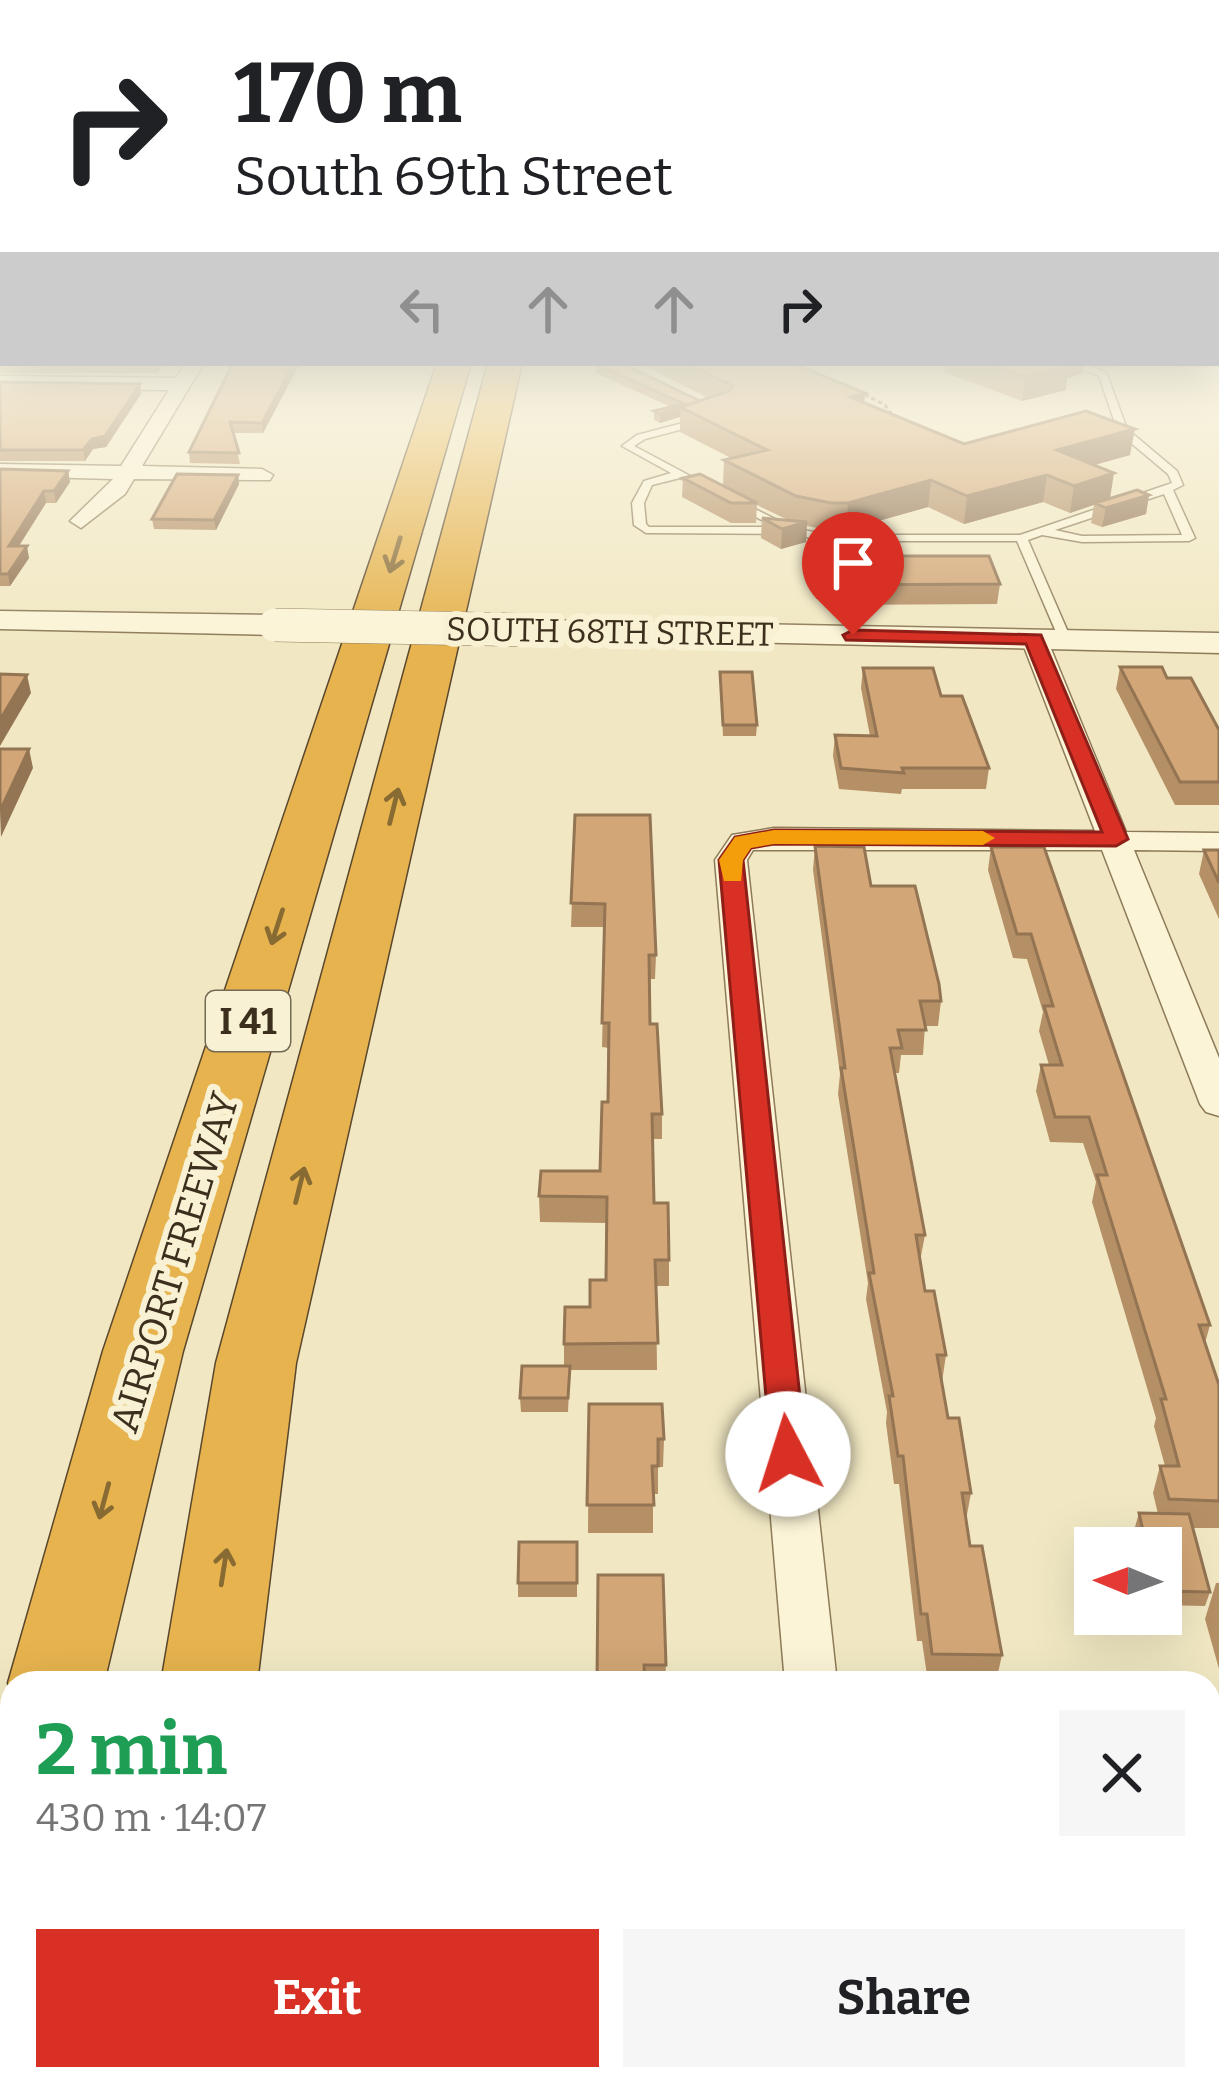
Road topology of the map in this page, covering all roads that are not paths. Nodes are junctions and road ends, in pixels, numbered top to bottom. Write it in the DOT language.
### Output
graph roads {
  1 [pos="142,449"];
  2 [pos="427,449"];
  3 [pos="484,449"];
  4 [pos="632,449"];
  5 [pos="1144,449"];
  6 [pos="0,470"];
  7 [pos="128,472"];
  8 [pos="681,474"];
  9 [pos="262,475"];
  10 [pos="1167,489"];
  11 [pos="81,520"];
  12 [pos="790,531"];
  13 [pos="1041,531"];
  14 [pos="1021,538"];
  15 [pos="0,620"];
  16 [pos="1049,639"];
  17 [pos="1219,643"];
  18 [pos="1116,839"];
  19 [pos="1219,842"];
  20 [pos="1219,1104"];
  21 [pos="59,1671"];
  22 [pos="211,1671"];
  23 [pos="810,1671"];
  1 -- 7 [label="street"];
  2 -- 21 [label="highway, AIRPORT FREEWAY / I 41, one-way"];
  22 -- 3 [label="highway, I 41, one-way"];
  4 -- 8 [label="lane"];
  5 -- 10 [label="lane"];
  6 -- 7 [label="street"];
  7 -- 9 [label="street"];
  7 -- 11 [label="street"];
  8 -- 12 [label="lane"];
  8 -- 12 [label="lane"];
  10 -- 13 [label="lane"];
  10 -- 13 [label="lane"];
  12 -- 14 [label="lane"];
  13 -- 14 [label="lane"];
  14 -- 16 [label="lane"];
  15 -- 16 [label="street, SOUTH 68TH STREET, bridge"];
  16 -- 17 [label="street, SOUTH 68TH STREET"];
  16 -- 18 [label="street"];
  18 -- 19 [label="street"];
  18 -- 20 [label="street"];
  18 -- 23 [label="street"];
}
